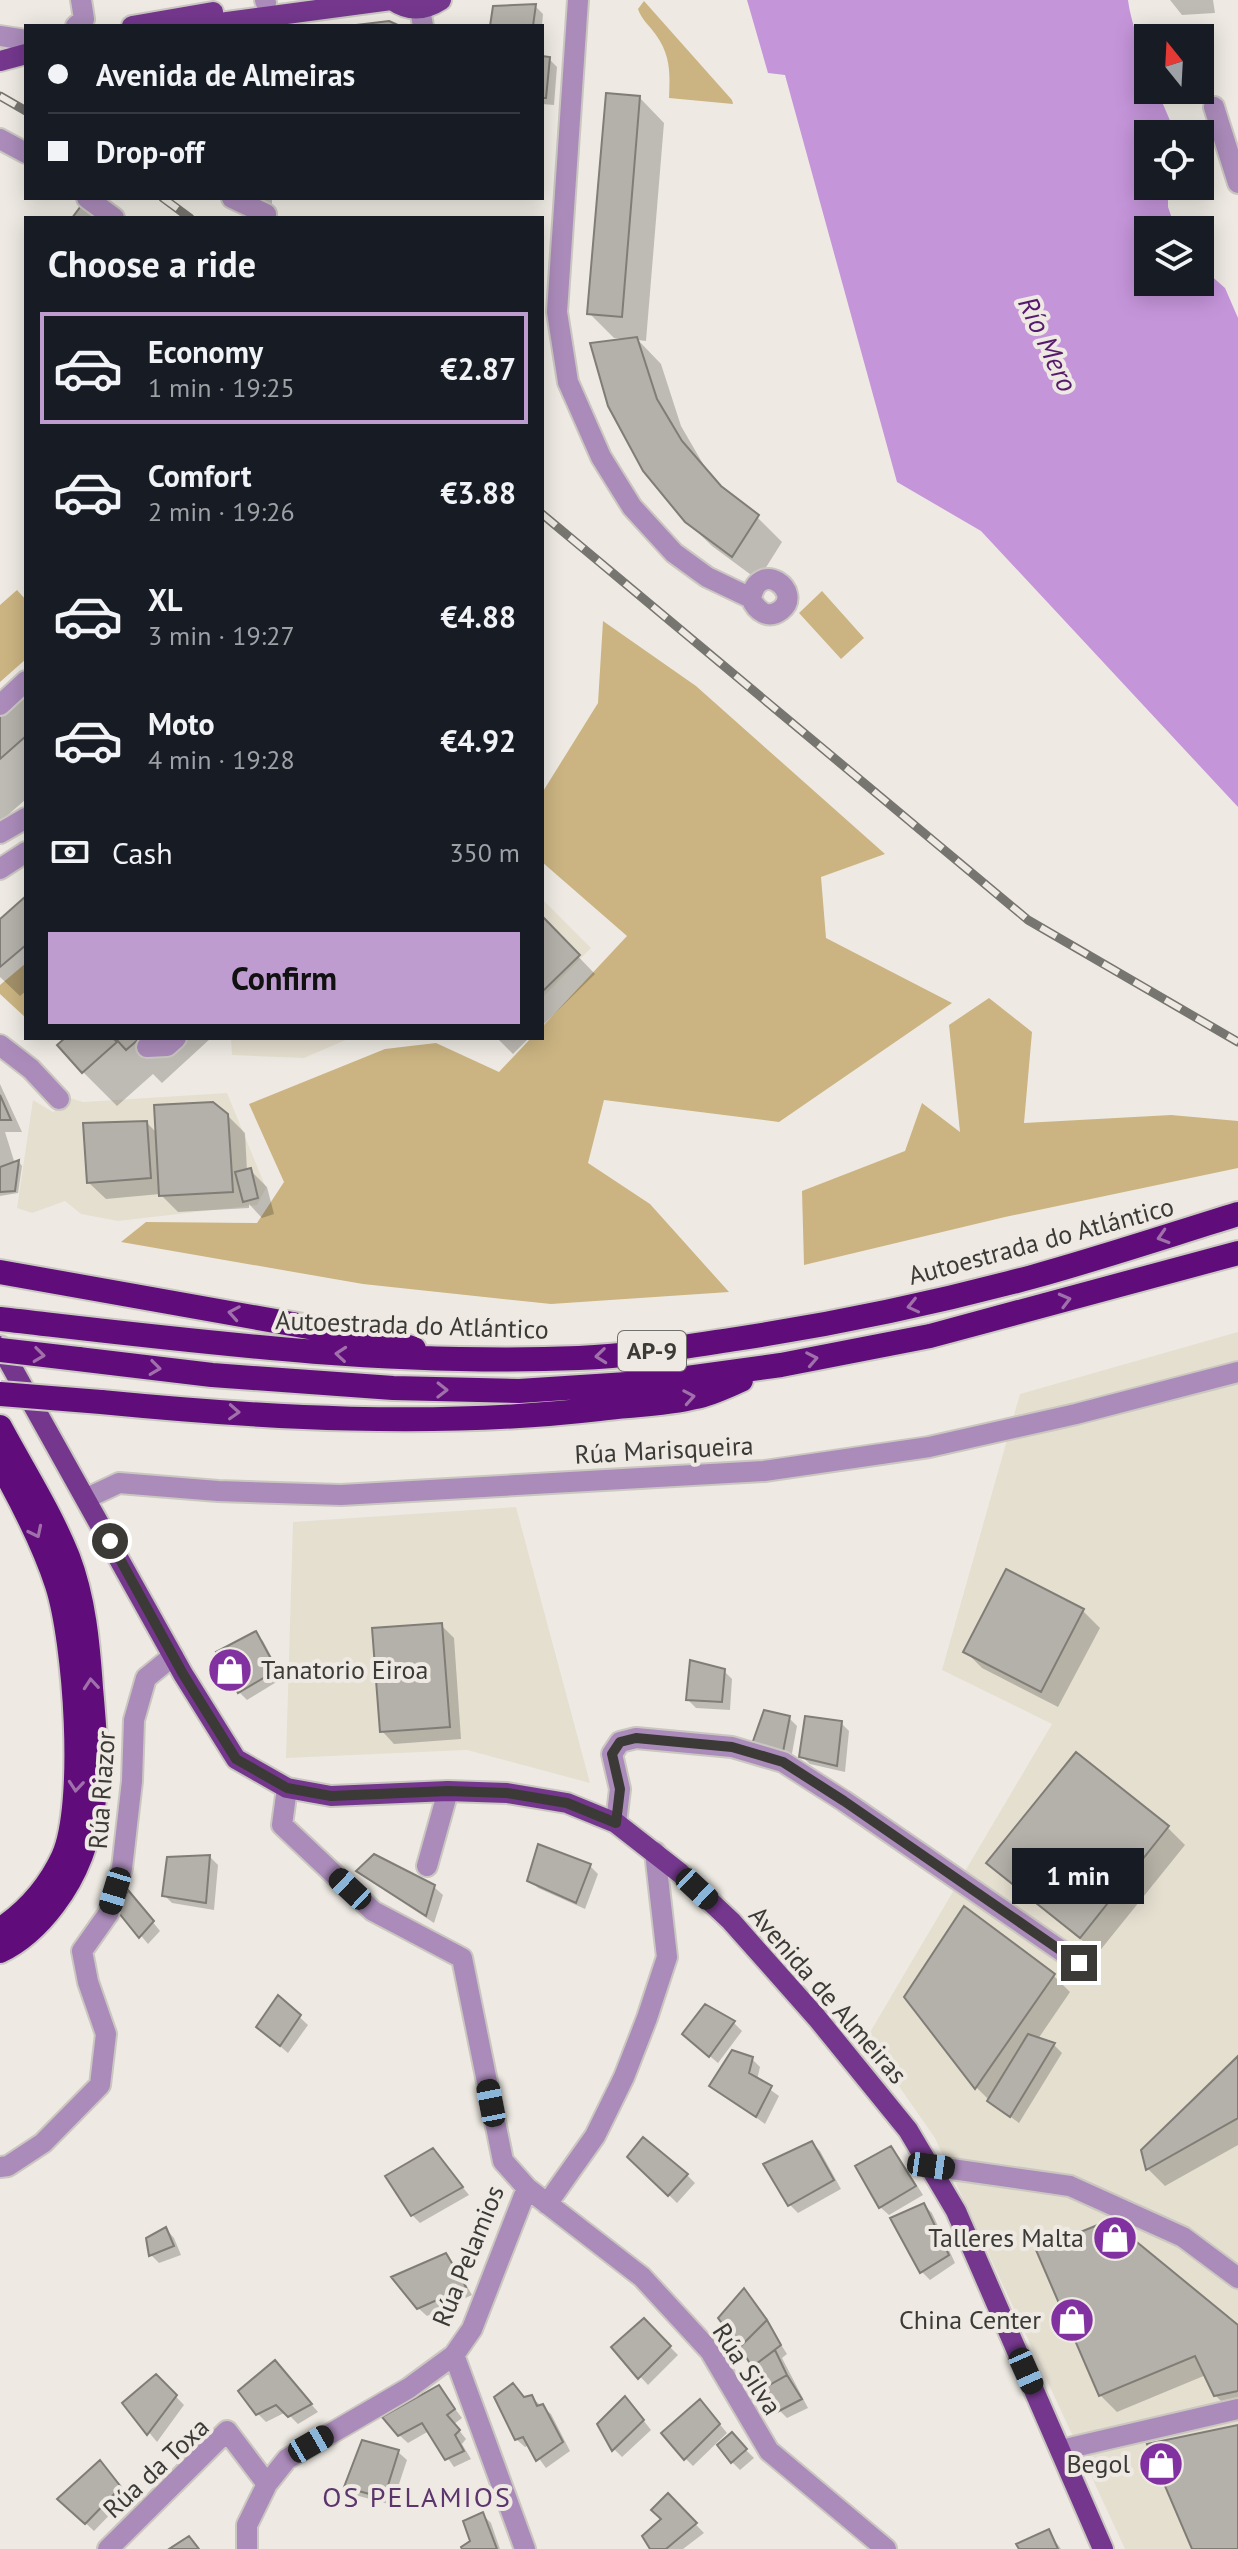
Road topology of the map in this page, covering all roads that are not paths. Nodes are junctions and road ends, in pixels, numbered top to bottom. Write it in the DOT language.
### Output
graph roads {
  1 [pos="81,0"];
  2 [pos="288,0"];
  3 [pos="392,0"];
  4 [pos="441,0"];
  5 [pos="578,0"];
  6 [pos="265,1"];
  7 [pos="422,18"];
  8 [pos="78,24"];
  9 [pos="143,24"];
  10 [pos="212,24"];
  11 [pos="0,36"];
  12 [pos="24,40"];
  13 [pos="24,55"];
  14 [pos="0,61"];
  15 [pos="1214,107"];
  16 [pos="0,139"];
  17 [pos="24,152"];
  18 [pos="1238,183"];
  19 [pos="90,200"];
  20 [pos="236,200"];
  21 [pos="266,214"];
  22 [pos="111,216"];
  23 [pos="751,598"];
  24 [pos="24,683"];
  25 [pos="0,705"];
  26 [pos="24,819"];
  27 [pos="0,833"];
  28 [pos="24,853"];
  29 [pos="0,869"];
  30 [pos="174,1040"];
  31 [pos="0,1045"];
  32 [pos="147,1047"];
  33 [pos="59,1099"];
  34 [pos="1238,1214"];
  35 [pos="1238,1253"];
  36 [pos="0,1272"];
  37 [pos="0,1319"];
  38 [pos="0,1348"];
  39 [pos="447,1360"];
  40 [pos="781,1365"];
  41 [pos="1238,1372"];
  42 [pos="0,1394"];
  43 [pos="0,1427"];
  44 [pos="0,1463"];
  45 [pos="87,1498"];
  46 [pos="173,1656"];
  47 [pos="287,1788"];
  48 [pos="448,1791"];
  49 [pos="616,1823"];
  50 [pos="655,1852"];
  51 [pos="427,1866"];
  52 [pos="0,1930"];
  53 [pos="0,1951"];
  54 [pos="1079,1963"];
  55 [pos="931,2166"];
  56 [pos="0,2167"];
  57 [pos="527,2188"];
  58 [pos="547,2204"];
  59 [pos="1238,2278"];
  60 [pos="454,2355"];
  61 [pos="1238,2409"];
  62 [pos="1061,2450"];
  63 [pos="267,2484"];
  64 [pos="108,2549"];
  65 [pos="247,2549"];
  66 [pos="525,2549"];
  67 [pos="886,2549"];
  68 [pos="1103,2549"];
  1 -- 8 [label="street"];
  2 -- 6 [label="main road"];
  3 -- 7 [label="main road"];
  3 -- 10 [label="main road"];
  4 -- 7 [label="main road"];
  5 -- 23 [label="street"];
  6 -- 9 [label="main road"];
  11 -- 12 [label="street"];
  13 -- 14 [label="main road"];
  15 -- 18 [label="street"];
  16 -- 17 [label="street"];
  19 -- 22 [label="street"];
  20 -- 21 [label="street"];
  24 -- 25 [label="street"];
  26 -- 27 [label="street"];
  28 -- 29 [label="street"];
  30 -- 32 [label="street"];
  31 -- 33 [label="street"];
  34 -- 39 [label="highway, Autoestrada do Atlántico / AP-9, one-way"];
  40 -- 35 [label="highway, AP-9, one-way"];
  39 -- 36 [label="highway, one-way"];
  39 -- 37 [label="highway, Autoestrada do Atlántico / AP-9, one-way"];
  38 -- 40 [label="highway, AP-9, one-way, bridge"];
  38 -- 45 [label="main road, Avenida de Almeiras"];
  42 -- 40 [label="highway, one-way, bridge"];
  41 -- 45 [label="street, Rúa Marisqueira"];
  53 -- 43 [label="highway, one-way"];
  44 -- 52 [label="highway, one-way"];
  45 -- 46 [label="main road, Avenida de Almeiras"];
  46 -- 47 [label="main road, Avenida de Almeiras"];
  46 -- 56 [label="street, Rúa Riazor"];
  47 -- 48 [label="main road, Avenida de Almeiras"];
  47 -- 57 [label="street, Rúa Pelamios"];
  48 -- 49 [label="main road, Avenida de Almeiras"];
  48 -- 51 [label="street"];
  49 -- 50 [label="main road, Avenida de Almeiras"];
  49 -- 54 [label="street"];
  50 -- 55 [label="main road, Avenida de Almeiras"];
  50 -- 58 [label="street"];
  55 -- 59 [label="street"];
  55 -- 62 [label="main road, Avenida de Almeiras"];
  57 -- 58 [label="street, Rúa Silva"];
  57 -- 60 [label="street, Rúa Pelamios"];
  58 -- 67 [label="street, Rúa Silva"];
  60 -- 63 [label="street, Rúa Pelamios"];
  60 -- 66 [label="street"];
  61 -- 62 [label="street"];
  62 -- 68 [label="main road, Avenida de Almeiras"];
  63 -- 64 [label="street, Rúa da Toxa"];
  63 -- 65 [label="street, Rúa Pelamios"];
}
